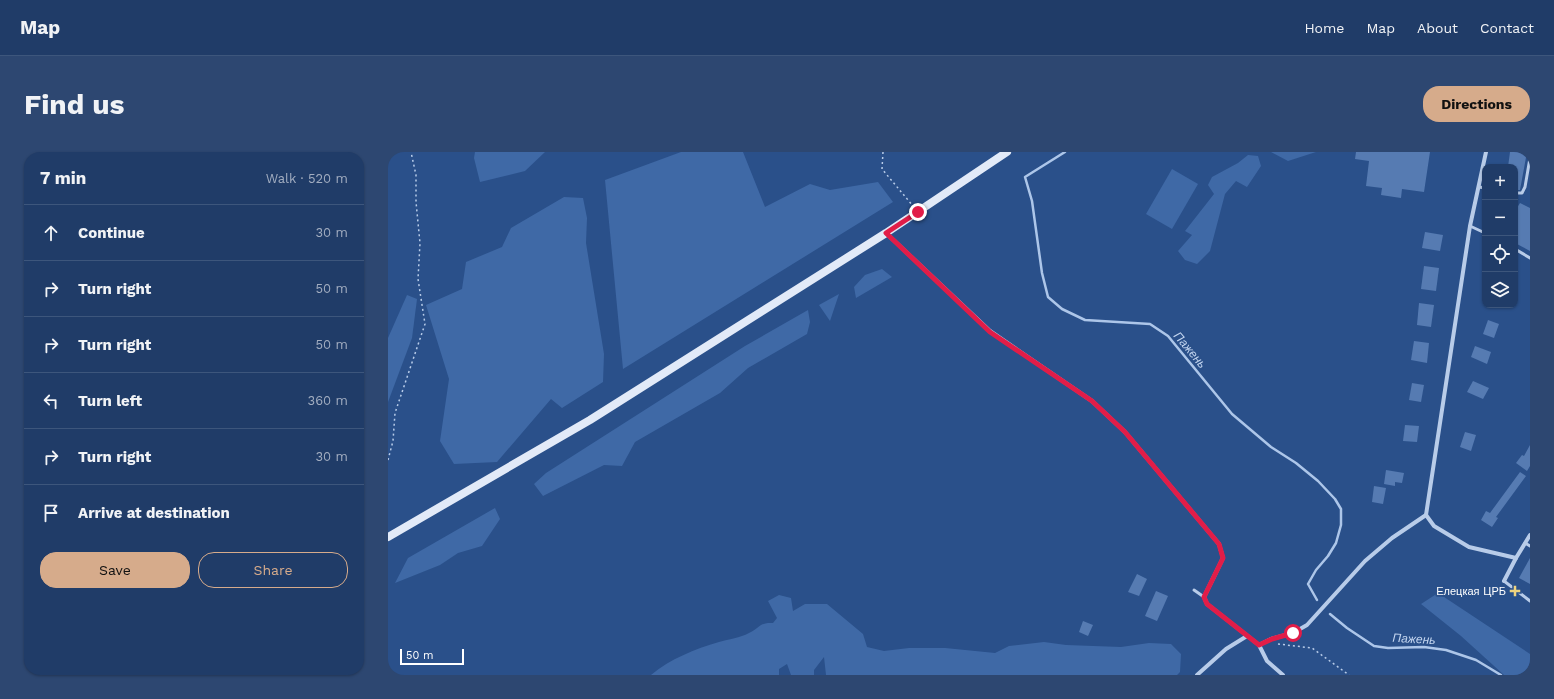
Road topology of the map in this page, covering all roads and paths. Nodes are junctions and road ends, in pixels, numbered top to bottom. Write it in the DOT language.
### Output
graph roads {
  1 [pos="411,152"];
  2 [pos="882,152"];
  3 [pos="1007,152"];
  4 [pos="1486,152"];
  5 [pos="1530,158"];
  6 [pos="1479,187"];
  7 [pos="1482,188"];
  8 [pos="1518,193"];
  9 [pos="918,212"];
  10 [pos="1470,226"];
  11 [pos="1482,232"];
  12 [pos="886,233"];
  13 [pos="1518,251"];
  14 [pos="1530,258"];
  15 [pos="388,460"];
  16 [pos="1426,515"];
  17 [pos="1530,535"];
  18 [pos="388,537"];
  19 [pos="1525,543"];
  20 [pos="1530,546"];
  21 [pos="1516,558"];
  22 [pos="1504,580"];
  23 [pos="1194,590"];
  24 [pos="1204,597"];
  25 [pos="1530,601"];
  26 [pos="1247,636"];
  27 [pos="1276,644"];
  28 [pos="1259,645"];
  29 [pos="1197,675"];
  30 [pos="1283,675"];
  31 [pos="1349,675"];
  1 -- 15 [label="path"];
  2 -- 9 [label="path"];
  3 -- 9 [label="street"];
  4 -- 6 [label="street"];
  5 -- 8 [label="lane"];
  6 -- 7 [label="lane"];
  6 -- 10 [label="street"];
  9 -- 12 [label="street"];
  10 -- 11 [label="lane"];
  10 -- 16 [label="street"];
  12 -- 18 [label="street"];
  12 -- 24 [label="street"];
  13 -- 14 [label="lane"];
  16 -- 21 [label="street"];
  16 -- 28 [label="street"];
  17 -- 19 [label="street"];
  19 -- 20 [label="lane"];
  19 -- 21 [label="street"];
  21 -- 22 [label="street"];
  22 -- 25 [label="lane"];
  23 -- 24 [label="lane"];
  24 -- 26 [label="street"];
  26 -- 28 [label="street"];
  26 -- 29 [label="street"];
  27 -- 31 [label="path"];
  28 -- 30 [label="street"];
}
